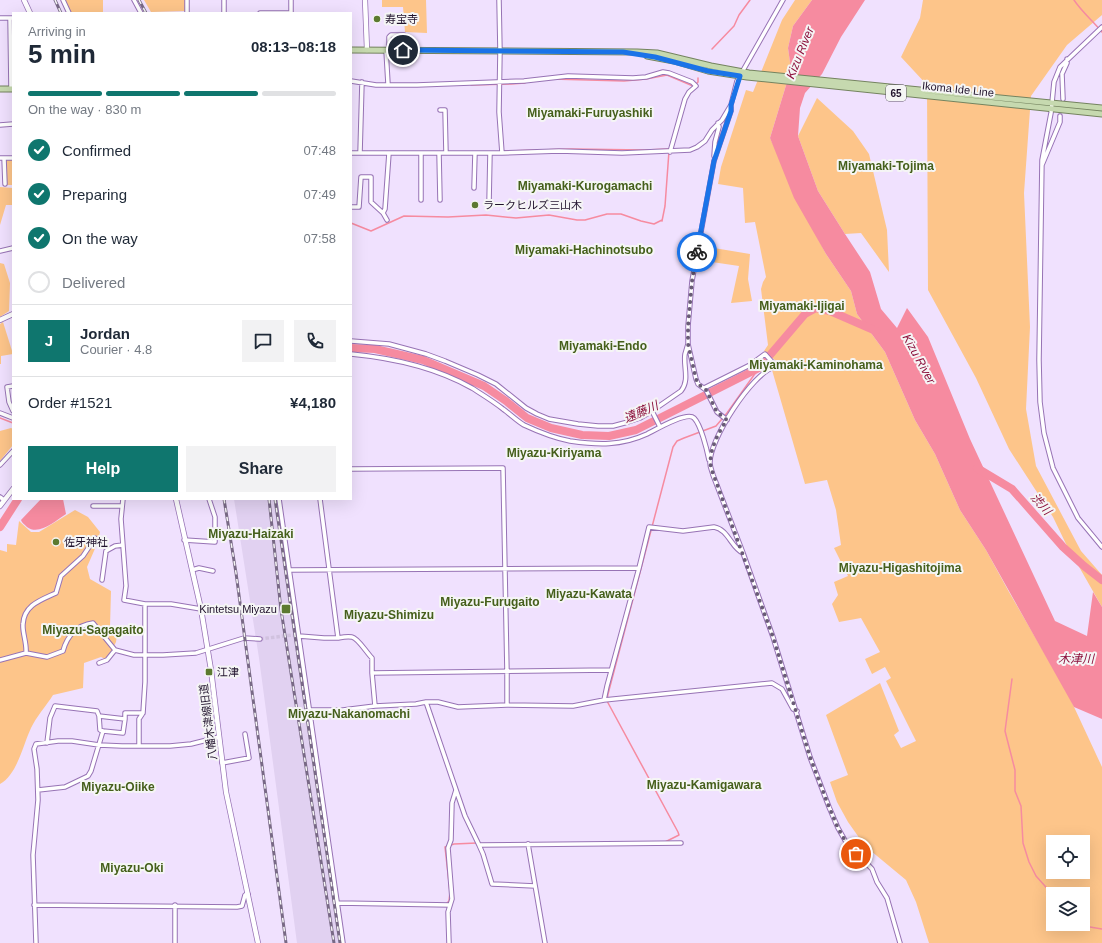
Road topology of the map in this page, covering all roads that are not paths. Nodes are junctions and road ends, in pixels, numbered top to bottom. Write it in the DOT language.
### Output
graph roads {
  1 [pos="24,0"];
  2 [pos="63,0"];
  3 [pos="134,0"];
  4 [pos="187,0"];
  5 [pos="224,0"];
  6 [pos="291,0"];
  7 [pos="365,0"];
  8 [pos="499,0"];
  9 [pos="783,0"];
  10 [pos="30,12"];
  11 [pos="69,12"];
  12 [pos="140,12"];
  13 [pos="187,12"];
  14 [pos="224,12"];
  15 [pos="291,12"];
  16 [pos="0,18"];
  17 [pos="11,18"];
  18 [pos="1102,27"];
  19 [pos="404,35"];
  20 [pos="352,50"];
  21 [pos="367,50"];
  22 [pos="388,50"];
  23 [pos="500,51"];
  24 [pos="1067,59"];
  25 [pos="741,74"];
  26 [pos="352,81"];
  27 [pos="362,82"];
  28 [pos="498,82"];
  29 [pos="388,84"];
  30 [pos="0,89"];
  31 [pos="12,89"];
  32 [pos="1062,99"];
  33 [pos="731,105"];
  34 [pos="1052,106"];
  35 [pos="1102,108"];
  36 [pos="440,110"];
  37 [pos="1102,114"];
  38 [pos="1060,116"];
  39 [pos="718,123"];
  40 [pos="12,124"];
  41 [pos="0,125"];
  42 [pos="670,152"];
  43 [pos="352,153"];
  44 [pos="360,153"];
  45 [pos="389,153"];
  46 [pos="421,153"];
  47 [pos="439,153"];
  48 [pos="446,153"];
  49 [pos="475,153"];
  50 [pos="490,153"];
  51 [pos="502,153"];
  52 [pos="2,158"];
  53 [pos="714,161"];
  54 [pos="1042,166"];
  55 [pos="5,184"];
  56 [pos="474,188"];
  57 [pos="421,200"];
  58 [pos="440,200"];
  59 [pos="489,203"];
  60 [pos="352,207"];
  61 [pos="384,213"];
  62 [pos="387,220"];
  63 [pos="12,248"];
  64 [pos="0,251"];
  65 [pos="12,314"];
  66 [pos="0,320"];
  67 [pos="352,341"];
  68 [pos="688,344"];
  69 [pos="352,354"];
  70 [pos="12,386"];
  71 [pos="704,388"];
  72 [pos="12,409"];
  73 [pos="0,413"];
  74 [pos="653,413"];
  75 [pos="12,418"];
  76 [pos="727,420"];
  77 [pos="660,426"];
  78 [pos="12,452"];
  79 [pos="710,462"];
  80 [pos="0,465"];
  81 [pos="352,469"];
  82 [pos="12,491"];
  83 [pos="2,498"];
  84 [pos="123,500"];
  85 [pos="176,500"];
  86 [pos="209,500"];
  87 [pos="280,500"];
  88 [pos="320,500"];
  89 [pos="0,506"];
  90 [pos="93,506"];
  91 [pos="121,506"];
  92 [pos="95,538"];
  93 [pos="184,540"];
  94 [pos="124,545"];
  95 [pos="1102,547"];
  96 [pos="743,553"];
  97 [pos="505,568"];
  98 [pos="639,568"];
  99 [pos="192,570"];
  100 [pos="290,570"];
  101 [pos="213,571"];
  102 [pos="329,571"];
  103 [pos="102,580"];
  104 [pos="145,604"];
  105 [pos="201,609"];
  106 [pos="299,636"];
  107 [pos="338,638"];
  108 [pos="260,639"];
  109 [pos="208,649"];
  110 [pos="115,650"];
  111 [pos="26,653"];
  112 [pos="144,656"];
  113 [pos="0,660"];
  114 [pos="99,663"];
  115 [pos="611,670"];
  116 [pos="507,672"];
  117 [pos="372,673"];
  118 [pos="604,700"];
  119 [pos="426,702"];
  120 [pos="507,705"];
  121 [pos="375,706"];
  122 [pos="310,710"];
  123 [pos="797,711"];
  124 [pos="143,713"];
  125 [pos="99,716"];
  126 [pos="125,719"];
  127 [pos="103,731"];
  128 [pos="245,734"];
  129 [pos="219,737"];
  130 [pos="47,743"];
  131 [pos="99,745"];
  132 [pos="139,746"];
  133 [pos="222,763"];
  134 [pos="38,790"];
  135 [pos="456,790"];
  136 [pos="680,843"];
  137 [pos="528,844"];
  138 [pos="479,846"];
  139 [pos="535,886"];
  140 [pos="248,894"];
  141 [pos="338,903"];
  142 [pos="34,905"];
  143 [pos="175,905"];
  144 [pos="450,905"];
  145 [pos="36,943"];
  146 [pos="175,943"];
  147 [pos="258,943"];
  148 [pos="343,943"];
  149 [pos="449,943"];
  150 [pos="545,943"];
  151 [pos="900,943"];
  1 -- 10 [label="street"];
  2 -- 11 [label="street"];
  3 -- 12 [label="street"];
  4 -- 13 [label="street"];
  5 -- 14 [label="street"];
  6 -- 15 [label="street"];
  7 -- 21 [label="street"];
  8 -- 23 [label="street"];
  9 -- 25 [label="street"];
  16 -- 17 [label="street"];
  17 -- 31 [label="street"];
  18 -- 24 [label="street"];
  19 -- 22 [label="street"];
  20 -- 21 [label="main road, Ikoma Ide Line / 65"];
  21 -- 22 [label="main road, Ikoma Ide Line / 65"];
  22 -- 23 [label="main road, Ikoma Ide Line / 65"];
  22 -- 29 [label="street"];
  23 -- 25 [label="main road, Ikoma Ide Line / 65"];
  23 -- 28 [label="street"];
  24 -- 32 [label="street"];
  24 -- 34 [label="street"];
  25 -- 33 [label="street"];
  25 -- 34 [label="main road, Ikoma Ide Line / 65"];
  26 -- 27 [label="street"];
  27 -- 29 [label="street"];
  27 -- 44 [label="street"];
  28 -- 29 [label="street"];
  28 -- 42 [label="street"];
  28 -- 51 [label="street"];
  30 -- 31 [label="main road"];
  33 -- 39 [label="street"];
  33 -- 53 [label="street"];
  34 -- 35 [label="main road, Ikoma Ide Line / 65"];
  34 -- 37 [label="main road, Ikoma Ide Line / 65"];
  34 -- 54 [label="street"];
  36 -- 48 [label="street"];
  38 -- 54 [label="street"];
  39 -- 42 [label="street"];
  39 -- 53 [label="street"];
  40 -- 41 [label="street"];
  42 -- 51 [label="street"];
  43 -- 44 [label="street"];
  44 -- 45 [label="street"];
  45 -- 46 [label="street"];
  45 -- 61 [label="street"];
  46 -- 47 [label="street"];
  46 -- 57 [label="street"];
  47 -- 48 [label="street"];
  47 -- 58 [label="street"];
  48 -- 49 [label="street"];
  49 -- 50 [label="street"];
  49 -- 56 [label="street"];
  50 -- 51 [label="street"];
  50 -- 59 [label="street"];
  52 -- 55 [label="street"];
  53 -- 68 [label="street"];
  54 -- 95 [label="street"];
  60 -- 61 [label="street"];
  61 -- 62 [label="street"];
  63 -- 64 [label="street"];
  65 -- 66 [label="street"];
  67 -- 74 [label="street"];
  68 -- 71 [label="street"];
  68 -- 74 [label="street"];
  69 -- 77 [label="street"];
  70 -- 72 [label="street"];
  71 -- 76 [label="street"];
  71 -- 76 [label="street"];
  73 -- 75 [label="street"];
  74 -- 77 [label="street"];
  76 -- 79 [label="street"];
  77 -- 79 [label="street"];
  78 -- 80 [label="street"];
  79 -- 96 [label="street"];
  81 -- 97 [label="street"];
  82 -- 83 [label="street"];
  83 -- 89 [label="street"];
  84 -- 91 [label="street"];
  85 -- 93 [label="street, 八幡木津線旧道"];
  86 -- 93 [label="street"];
  87 -- 100 [label="street"];
  88 -- 102 [label="street"];
  90 -- 91 [label="street"];
  91 -- 94 [label="street"];
  92 -- 111 [label="street"];
  93 -- 99 [label="street, 八幡木津線旧道"];
  94 -- 103 [label="street"];
  94 -- 104 [label="street"];
  96 -- 98 [label="street"];
  96 -- 123 [label="street"];
  97 -- 98 [label="street"];
  97 -- 102 [label="street"];
  97 -- 116 [label="street"];
  98 -- 115 [label="street"];
  99 -- 101 [label="street"];
  99 -- 105 [label="street, 八幡木津線旧道"];
  100 -- 102 [label="street"];
  100 -- 106 [label="street"];
  102 -- 107 [label="street"];
  104 -- 105 [label="street"];
  104 -- 112 [label="street"];
  105 -- 109 [label="street, 八幡木津線旧道"];
  106 -- 107 [label="street"];
  106 -- 122 [label="street"];
  107 -- 117 [label="street"];
  108 -- 109 [label="street"];
  109 -- 112 [label="street"];
  109 -- 129 [label="street, 八幡木津線旧道"];
  110 -- 111 [label="street"];
  110 -- 112 [label="street"];
  110 -- 114 [label="street"];
  111 -- 113 [label="street"];
  112 -- 124 [label="street"];
  115 -- 116 [label="street"];
  115 -- 118 [label="street"];
  116 -- 117 [label="street"];
  116 -- 120 [label="street"];
  117 -- 121 [label="street"];
  118 -- 120 [label="street"];
  118 -- 123 [label="street"];
  119 -- 120 [label="street"];
  119 -- 121 [label="street"];
  119 -- 135 [label="street"];
  121 -- 122 [label="street"];
  122 -- 141 [label="street"];
  123 -- 151 [label="street"];
  124 -- 126 [label="street"];
  124 -- 132 [label="street"];
  125 -- 126 [label="street"];
  125 -- 127 [label="street"];
  125 -- 130 [label="street"];
  126 -- 127 [label="street"];
  127 -- 131 [label="street"];
  128 -- 133 [label="street"];
  129 -- 132 [label="street"];
  129 -- 133 [label="street, 八幡木津線旧道"];
  130 -- 131 [label="street"];
  130 -- 134 [label="street"];
  131 -- 132 [label="street"];
  131 -- 134 [label="street"];
  133 -- 140 [label="street, 八幡木津線旧道"];
  134 -- 142 [label="street"];
  135 -- 138 [label="street"];
  135 -- 144 [label="street"];
  136 -- 137 [label="street"];
  137 -- 138 [label="street"];
  137 -- 139 [label="street"];
  138 -- 139 [label="street"];
  139 -- 150 [label="street"];
  140 -- 143 [label="street"];
  140 -- 147 [label="street, 八幡木津線旧道"];
  141 -- 144 [label="street"];
  141 -- 148 [label="street"];
  142 -- 143 [label="street"];
  142 -- 145 [label="street"];
  143 -- 146 [label="street"];
  144 -- 149 [label="street"];
}
